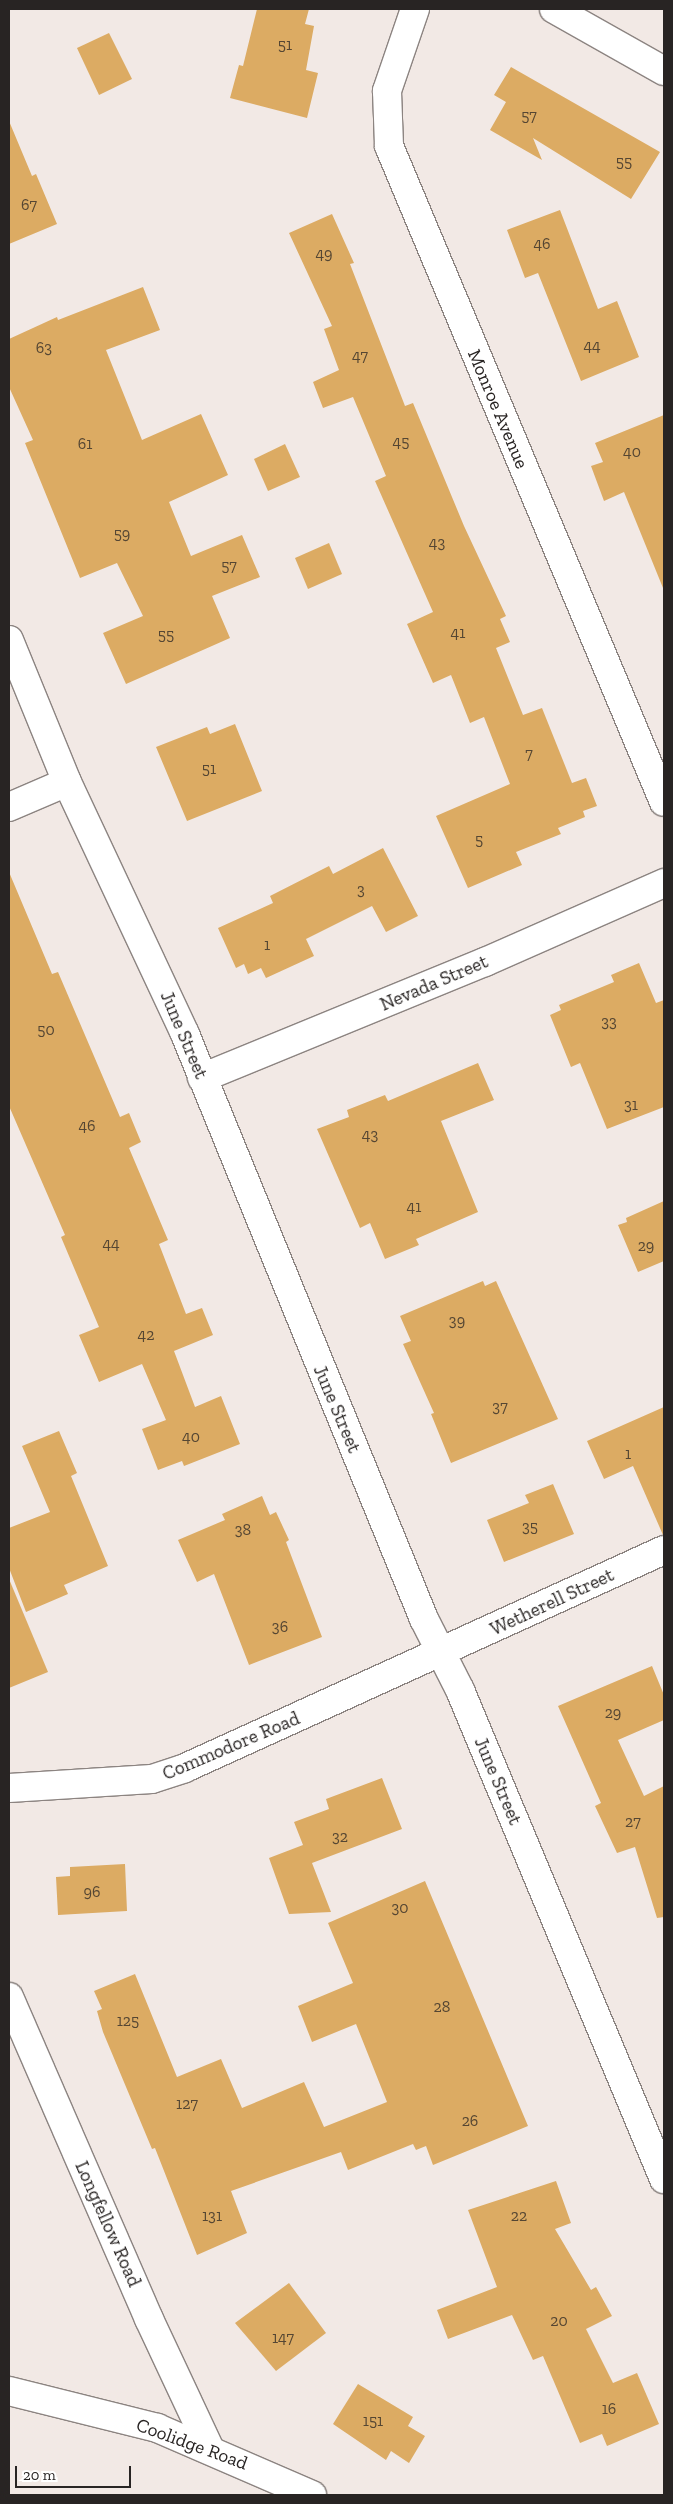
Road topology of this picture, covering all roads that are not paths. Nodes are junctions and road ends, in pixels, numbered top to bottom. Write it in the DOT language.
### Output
graph roads {
  1 [pos="415,9"];
  2 [pos="554,9"];
  3 [pos="664,71"];
  4 [pos="9,640"];
  5 [pos="67,782"];
  6 [pos="664,802"];
  7 [pos="9,807"];
  8 [pos="664,883"];
  9 [pos="202,1078"];
  10 [pos="664,1550"];
  11 [pos="441,1654"];
  12 [pos="9,1788"];
  13 [pos="9,1998"];
  14 [pos="664,2179"];
  15 [pos="9,2391"];
  16 [pos="210,2449"];
  17 [pos="312,2495"];
  1 -- 6 [label="street, Monroe Avenue"];
  2 -- 3 [label="street"];
  4 -- 5 [label="street, June Street"];
  5 -- 7 [label="street"];
  5 -- 9 [label="street, June Street"];
  8 -- 9 [label="street, Nevada Street"];
  9 -- 11 [label="street, June Street"];
  10 -- 11 [label="street, Wetherell Street"];
  11 -- 12 [label="street, Commodore Road"];
  11 -- 14 [label="street, June Street"];
  13 -- 16 [label="street, Longfellow Road"];
  15 -- 16 [label="street, Coolidge Road"];
  16 -- 17 [label="street, Coolidge Road"];
}
